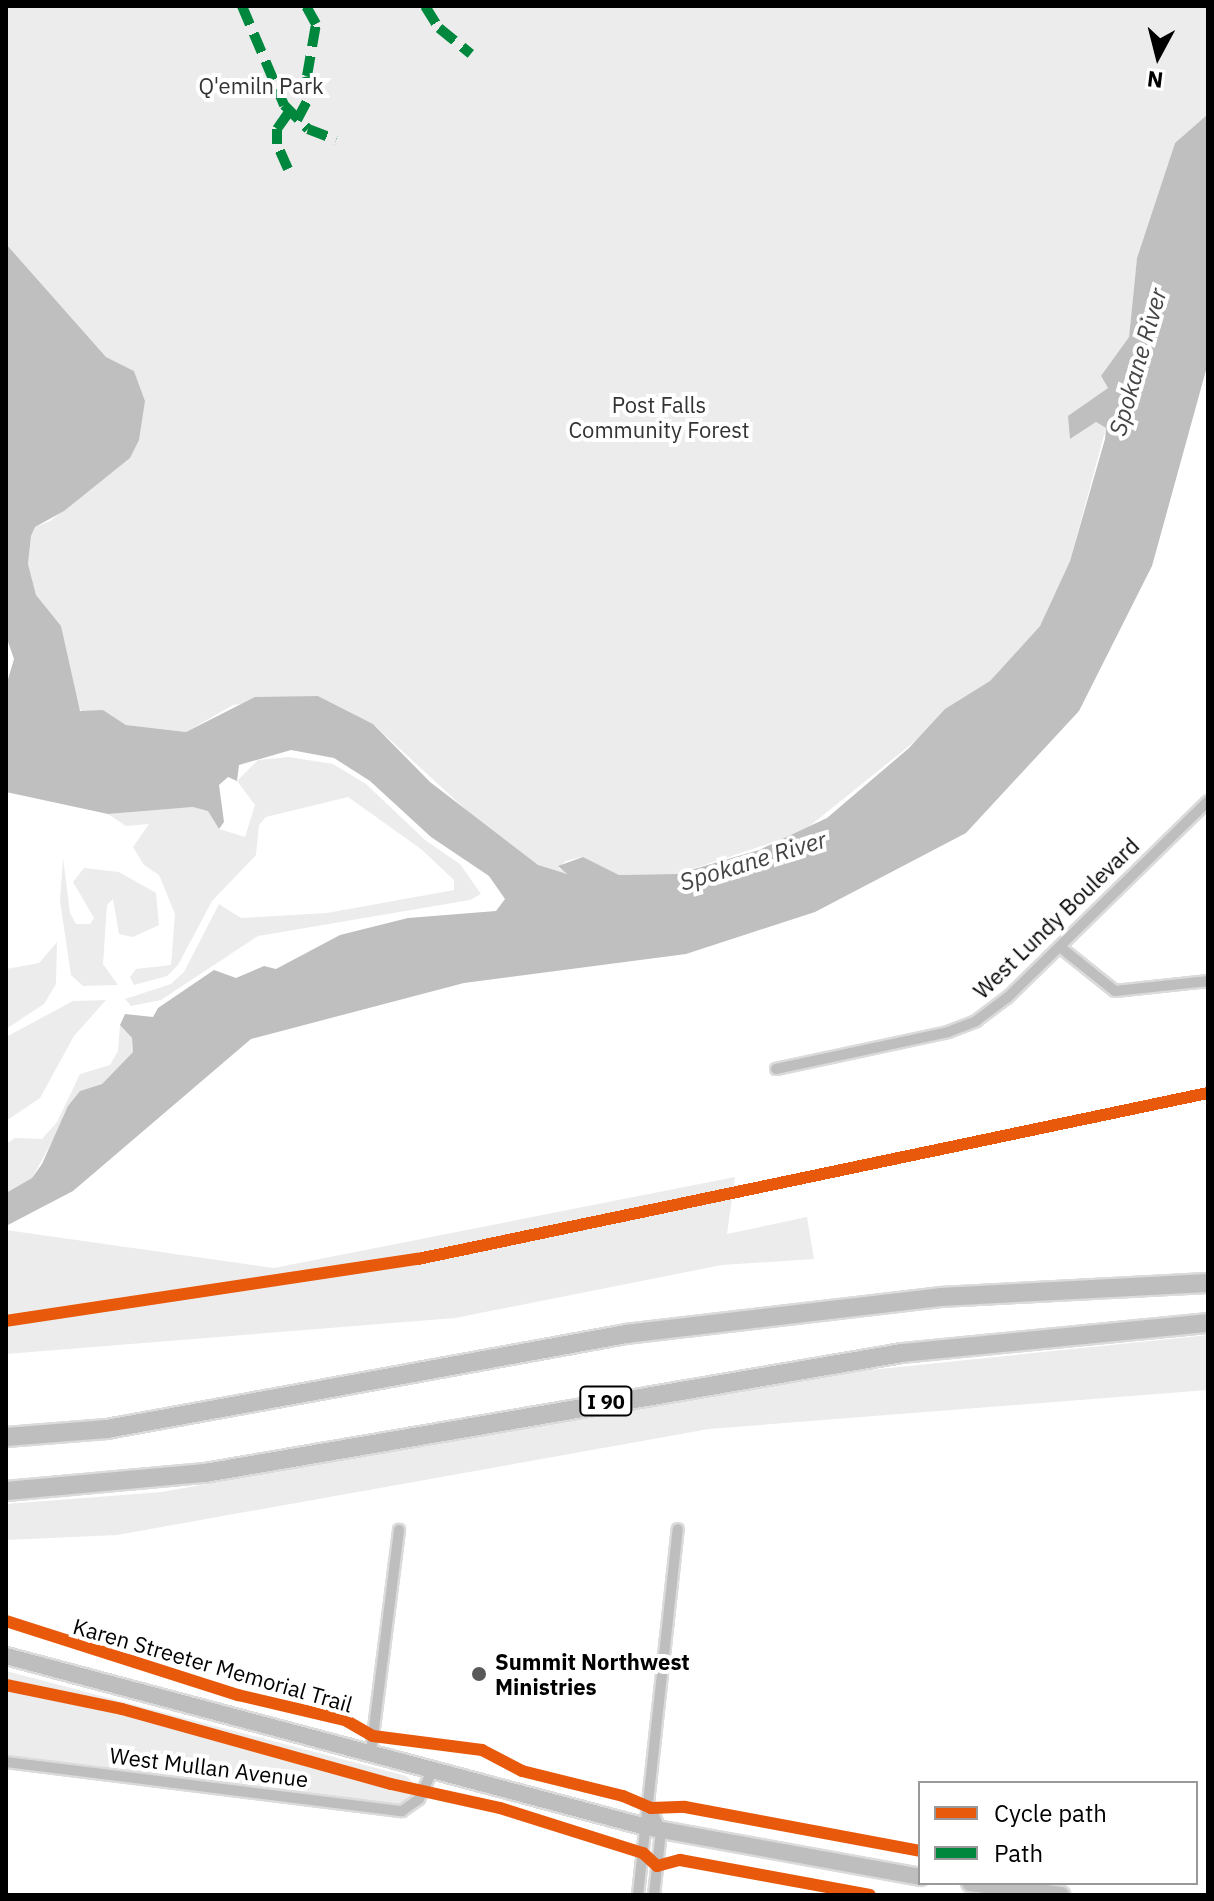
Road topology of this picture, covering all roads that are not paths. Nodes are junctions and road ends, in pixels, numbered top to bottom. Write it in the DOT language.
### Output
graph roads {
  1 [pos="1208,801"];
  2 [pos="1060,947"];
  3 [pos="1208,981"];
  4 [pos="776,1069"];
  5 [pos="1208,1283"];
  6 [pos="1208,1323"];
  7 [pos="6,1437"];
  8 [pos="6,1491"];
  9 [pos="678,1529"];
  10 [pos="399,1530"];
  11 [pos="6,1656"];
  12 [pos="371,1752"];
  13 [pos="6,1762"];
  14 [pos="432,1771"];
  15 [pos="653,1829"];
  16 [pos="918,1877"];
  17 [pos="640,1879"];
  18 [pos="655,1880"];
  19 [pos="985,1885"];
  20 [pos="638,1895"];
  21 [pos="654,1895"];
  22 [pos="1061,1895"];
  1 -- 2 [label="street, West Lundy Boulevard"];
  2 -- 3 [label="street"];
  2 -- 4 [label="street, West Lundy Boulevard"];
  5 -- 7 [label="highway"];
  6 -- 8 [label="highway, I 90"];
  9 -- 15 [label="street"];
  10 -- 12 [label="street"];
  11 -- 12 [label="main road"];
  12 -- 14 [label="main road"];
  13 -- 14 [label="street, West Mullan Avenue"];
  14 -- 15 [label="main road"];
  15 -- 16 [label="main road"];
  15 -- 17 [label="street"];
  15 -- 18 [label="street"];
  17 -- 18 [label="street"];
  17 -- 20 [label="street"];
  18 -- 21 [label="street"];
  19 -- 22 [label="main road"];
}
